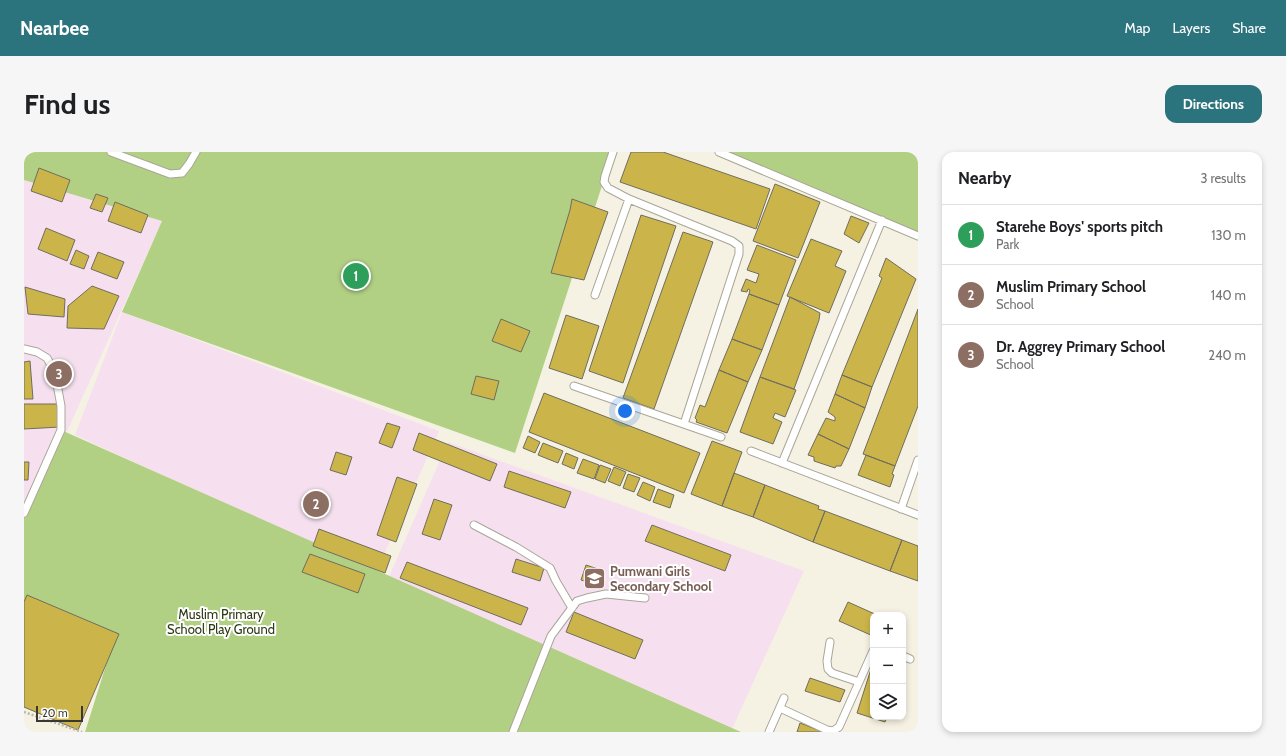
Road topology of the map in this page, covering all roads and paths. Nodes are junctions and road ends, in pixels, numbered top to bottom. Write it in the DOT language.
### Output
graph roads {
  1 [pos="111,152"];
  2 [pos="196,152"];
  3 [pos="613,152"];
  4 [pos="719,152"];
  5 [pos="629,199"];
  6 [pos="882,220"];
  7 [pos="918,236"];
  8 [pos="595,296"];
  9 [pos="24,349"];
  10 [pos="574,386"];
  11 [pos="684,424"];
  12 [pos="720,437"];
  13 [pos="751,451"];
  14 [pos="918,460"];
  15 [pos="782,463"];
  16 [pos="901,509"];
  17 [pos="24,513"];
  18 [pos="918,516"];
  19 [pos="474,525"];
  20 [pos="645,598"];
  21 [pos="572,608"];
  22 [pos="830,642"];
  23 [pos="870,658"];
  24 [pos="859,682"];
  25 [pos="784,698"];
  26 [pos="780,708"];
  27 [pos="24,712"];
  28 [pos="82,732"];
  29 [pos="513,732"];
  30 [pos="769,732"];
  1 -- 2 [label="lane"];
  3 -- 5 [label="lane"];
  4 -- 6 [label="lane"];
  5 -- 8 [label="lane"];
  5 -- 11 [label="lane"];
  6 -- 7 [label="lane"];
  6 -- 15 [label="lane"];
  9 -- 17 [label="lane"];
  10 -- 11 [label="lane"];
  11 -- 12 [label="lane"];
  13 -- 15 [label="lane"];
  14 -- 16 [label="lane"];
  15 -- 16 [label="lane"];
  16 -- 18 [label="lane"];
  19 -- 21 [label="lane"];
  20 -- 21 [label="lane"];
  21 -- 29 [label="lane"];
  22 -- 24 [label="lane"];
  23 -- 24 [label="lane"];
  24 -- 26 [label="lane"];
  25 -- 26 [label="lane"];
  26 -- 30 [label="lane"];
  27 -- 28 [label="path"];
}
